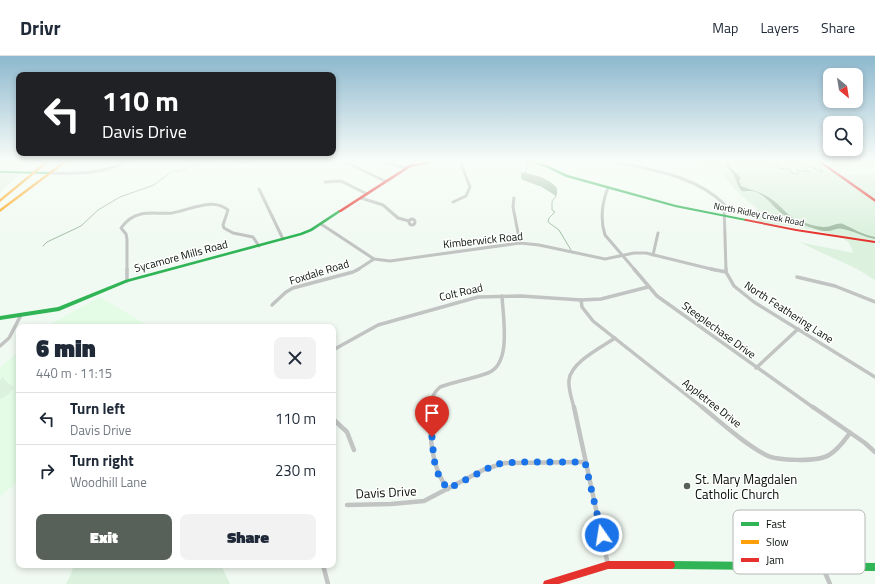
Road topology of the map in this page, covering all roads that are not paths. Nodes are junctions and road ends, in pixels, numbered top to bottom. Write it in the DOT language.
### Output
graph roads {
  1 [pos="12,186"];
  2 [pos="18,186"];
  3 [pos="33,186"];
  4 [pos="350,186"];
  5 [pos="379,186"];
  6 [pos="469,186"];
  7 [pos="600,186"];
  8 [pos="698,186"];
  9 [pos="852,186"];
  10 [pos="608,188"];
  11 [pos="259,189"];
  12 [pos="367,194"];
  13 [pos="0,196"];
  14 [pos="361,198"];
  15 [pos="514,198"];
  16 [pos="0,201"];
  17 [pos="875,201"];
  18 [pos="453,202"];
  19 [pos="0,211"];
  20 [pos="724,216"];
  21 [pos="409,221"];
  22 [pos="321,224"];
  23 [pos="658,233"];
  24 [pos="283,239"];
  25 [pos="875,242"];
  26 [pos="520,243"];
  27 [pos="259,246"];
  28 [pos="622,255"];
  29 [pos="653,255"];
  30 [pos="374,259"];
  31 [pos="726,272"];
  32 [pos="797,277"];
  33 [pos="127,281"];
  34 [pos="648,287"];
  35 [pos="502,296"];
  36 [pos="582,300"];
  37 [pos="875,302"];
  38 [pos="272,305"];
  39 [pos="21,315"];
  40 [pos="0,318"];
  41 [pos="16,324"];
  42 [pos="16,325"];
  43 [pos="798,329"];
  44 [pos="615,338"];
  45 [pos="0,346"];
  46 [pos="336,348"];
  47 [pos="756,368"];
  48 [pos="875,377"];
  49 [pos="336,421"];
  50 [pos="850,433"];
  51 [pos="354,450"];
  52 [pos="875,452"];
  53 [pos="585,462"];
  54 [pos="448,489"];
  55 [pos="347,505"];
  56 [pos="608,565"];
  57 [pos="733,566"];
  58 [pos="324,568"];
  59 [pos="825,574"];
  60 [pos="328,584"];
  61 [pos="548,584"];
  62 [pos="830,584"];
  1 -- 13 [label="main road"];
  2 -- 16 [label="main road"];
  3 -- 19 [label="main road"];
  4 -- 12 [label="street"];
  5 -- 12 [label="main road, Sycamore Mills Road"];
  6 -- 18 [label="street"];
  7 -- 10 [label="main road, North Ridley Creek Road"];
  8 -- 20 [label="street"];
  9 -- 17 [label="main road"];
  10 -- 20 [label="main road, North Ridley Creek Road"];
  10 -- 28 [label="street, Steeplechase Drive"];
  11 -- 24 [label="street"];
  12 -- 14 [label="main road, Sycamore Mills Road"];
  14 -- 21 [label="street"];
  14 -- 22 [label="main road, Sycamore Mills Road"];
  15 -- 26 [label="street"];
  20 -- 25 [label="main road, North Ridley Creek Road"];
  20 -- 31 [label="street"];
  22 -- 24 [label="main road, Sycamore Mills Road"];
  22 -- 30 [label="street, Kimberwick Road"];
  23 -- 29 [label="street"];
  24 -- 27 [label="main road, Sycamore Mills Road"];
  26 -- 28 [label="street, Kimberwick Road"];
  26 -- 30 [label="street, Kimberwick Road"];
  27 -- 33 [label="main road, Sycamore Mills Road"];
  27 -- 33 [label="street"];
  28 -- 29 [label="street, Kimberwick Road"];
  28 -- 34 [label="street, Steeplechase Drive"];
  29 -- 31 [label="street, Kimberwick Road"];
  30 -- 38 [label="street, Foxdale Road"];
  31 -- 43 [label="street, North Feathering Lane"];
  32 -- 37 [label="street"];
  33 -- 39 [label="main road, Sycamore Mills Road"];
  34 -- 36 [label="street, Colt Road"];
  34 -- 47 [label="street, Steeplechase Drive"];
  35 -- 36 [label="street, Colt Road"];
  35 -- 46 [label="street, Colt Road"];
  35 -- 54 [label="street"];
  36 -- 44 [label="street, Appletree Drive"];
  39 -- 40 [label="main road, Sycamore Mills Road"];
  39 -- 41 [label="street"];
  42 -- 45 [label="street"];
  43 -- 47 [label="street"];
  43 -- 48 [label="street, North Feathering Lane"];
  44 -- 50 [label="street, Appletree Drive"];
  44 -- 53 [label="street"];
  47 -- 50 [label="street, Steeplechase Drive"];
  49 -- 51 [label="street"];
  50 -- 52 [label="street, Steeplechase Drive"];
  53 -- 54 [label="street, Davis Drive"];
  53 -- 56 [label="street"];
  54 -- 55 [label="street, Davis Drive"];
  56 -- 57 [label="main road"];
  56 -- 61 [label="main road"];
  58 -- 60 [label="street"];
  59 -- 62 [label="street"];
}
